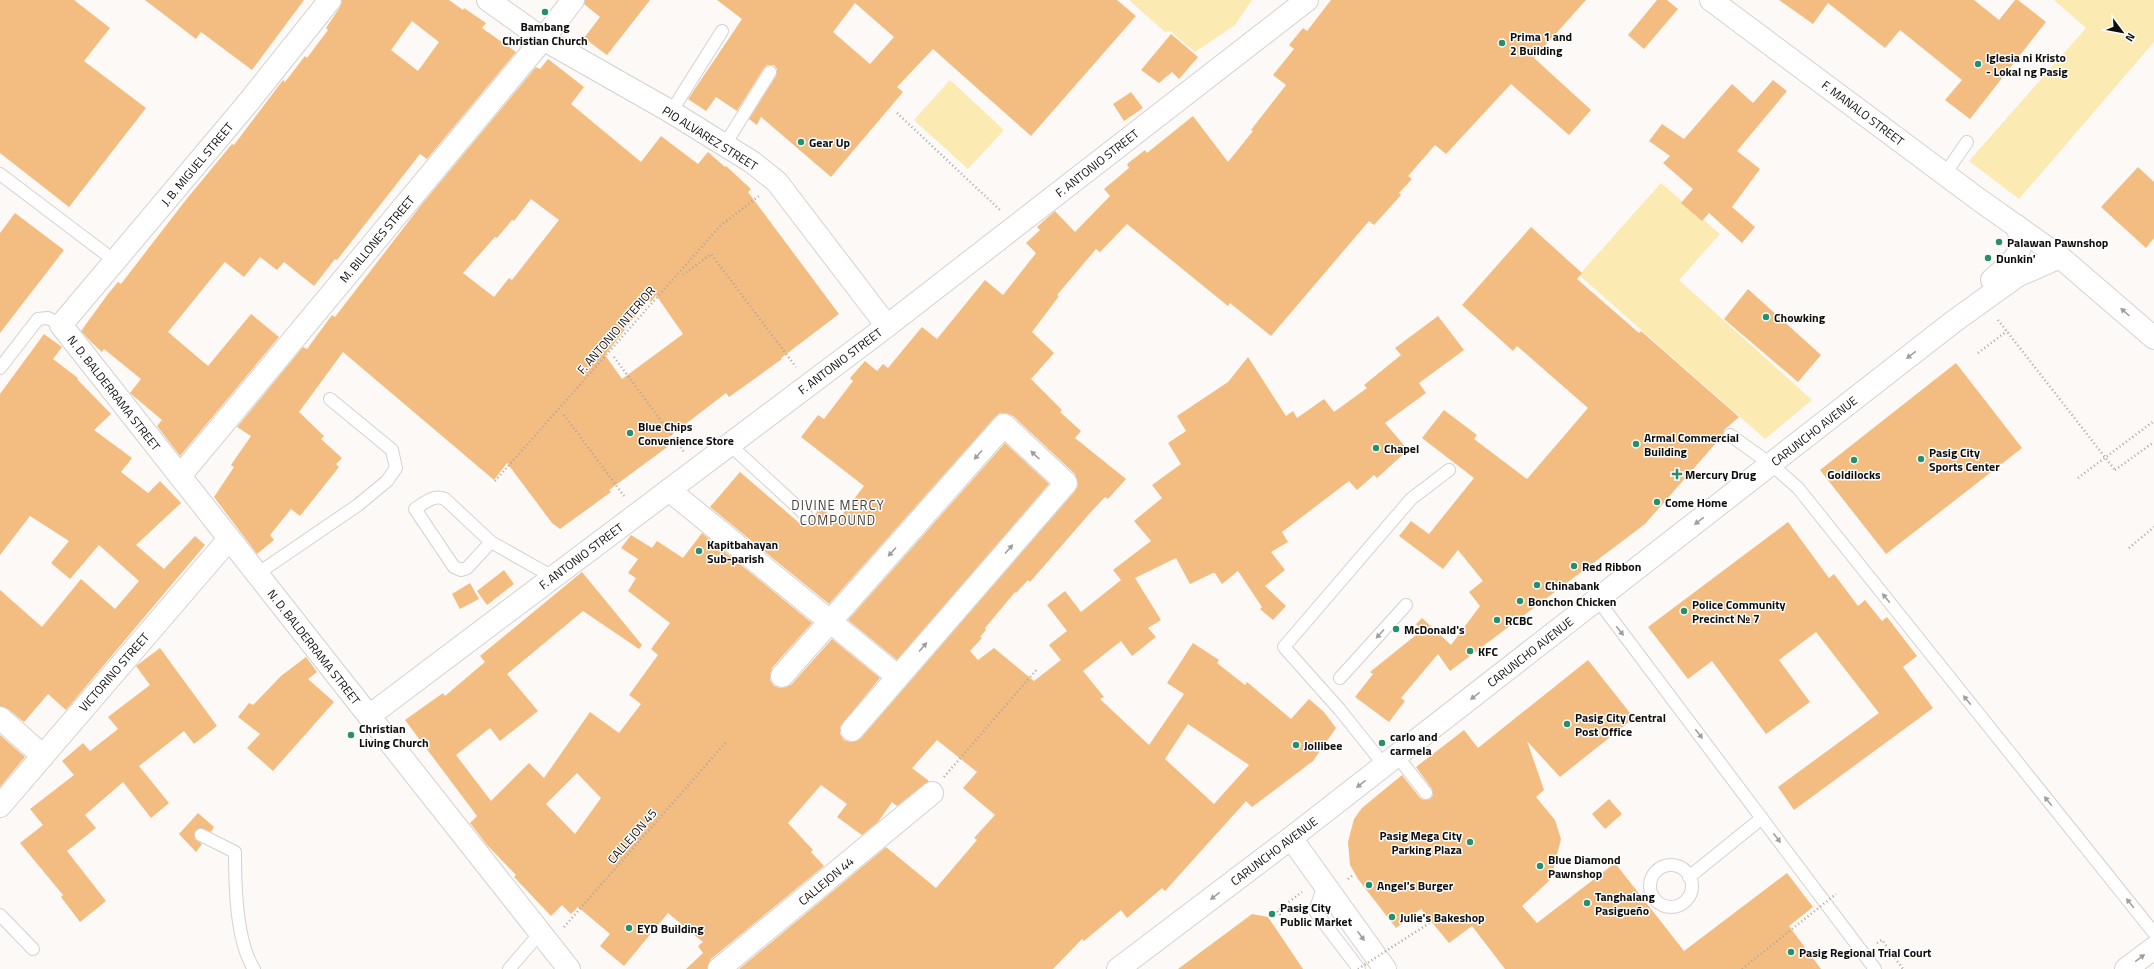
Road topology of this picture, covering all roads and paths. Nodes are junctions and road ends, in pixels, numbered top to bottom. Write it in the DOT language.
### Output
graph roads {
  1 [pos="330,0"];
  2 [pos="488,0"];
  3 [pos="572,0"];
  4 [pos="1308,0"];
  5 [pos="1715,1"];
  6 [pos="722,31"];
  7 [pos="543,39"];
  8 [pos="770,72"];
  9 [pos="671,112"];
  10 [pos="897,113"];
  11 [pos="1967,142"];
  12 [pos="724,146"];
  13 [pos="0,174"];
  14 [pos="1945,174"];
  15 [pos="757,197"];
  16 [pos="988,197"];
  17 [pos="2017,226"];
  18 [pos="2060,257"];
  19 [pos="115,261"];
  20 [pos="683,275"];
  21 [pos="1998,320"];
  22 [pos="61,325"];
  23 [pos="887,326"];
  24 [pos="2007,331"];
  25 [pos="1938,334"];
  26 [pos="2154,338"];
  27 [pos="1978,353"];
  28 [pos="614,357"];
  29 [pos="0,368"];
  30 [pos="809,385"];
  31 [pos="330,399"];
  32 [pos="564,415"];
  33 [pos="2154,420"];
  34 [pos="1730,435"];
  35 [pos="676,441"];
  36 [pos="2154,442"];
  37 [pos="729,444"];
  38 [pos="1772,465"];
  39 [pos="1449,470"];
  40 [pos="180,476"];
  41 [pos="2078,478"];
  42 [pos="495,481"];
  43 [pos="615,484"];
  44 [pos="669,490"];
  45 [pos="806,514"];
  46 [pos="2154,527"];
  47 [pos="229,539"];
  48 [pos="491,542"];
  49 [pos="2129,548"];
  50 [pos="257,574"];
  51 [pos="553,577"];
  52 [pos="1597,600"];
  53 [pos="1406,605"];
  54 [pos="829,622"];
  55 [pos="1038,668"];
  56 [pos="782,676"];
  57 [pos="897,676"];
  58 [pos="1340,678"];
  59 [pos="368,716"];
  60 [pos="0,718"];
  61 [pos="852,730"];
  62 [pos="728,741"];
  63 [pos="43,756"];
  64 [pos="1391,761"];
  65 [pos="932,793"];
  66 [pos="1426,793"];
  67 [pos="0,806"];
  68 [pos="1762,818"];
  69 [pos="201,835"];
  70 [pos="1291,838"];
  71 [pos="1689,876"];
  72 [pos="1322,882"];
  73 [pos="1836,894"];
  74 [pos="0,915"];
  75 [pos="1283,918"];
  76 [pos="1432,922"];
  77 [pos="2154,933"];
  78 [pos="545,938"];
  79 [pos="1874,946"];
  80 [pos="33,948"];
  81 [pos="2154,948"];
  82 [pos="254,969"];
  83 [pos="509,969"];
  84 [pos="568,969"];
  85 [pos="718,969"];
  86 [pos="1118,969"];
  87 [pos="1358,969"];
  88 [pos="1385,969"];
  89 [pos="1742,969"];
  90 [pos="1875,969"];
  91 [pos="1903,969"];
  92 [pos="2126,969"];
  1 -- 19 [label="street, J. B. MIGUEL STREET"];
  2 -- 7 [label="street, PIO ALVAREZ STREET"];
  3 -- 7 [label="street, M. BILLONES STREET"];
  4 -- 23 [label="street, F. ANTONIO STREET"];
  5 -- 14 [label="street, F. MANALO STREET"];
  6 -- 9 [label="lane"];
  7 -- 9 [label="street, PIO ALVAREZ STREET"];
  7 -- 40 [label="street, M. BILLONES STREET"];
  8 -- 12 [label="lane"];
  9 -- 12 [label="street, PIO ALVAREZ STREET"];
  10 -- 16 [label="path"];
  11 -- 14 [label="lane"];
  12 -- 23 [label="street, PIO ALVAREZ STREET"];
  13 -- 19 [label="lane"];
  14 -- 17 [label="street, F. MANALO STREET"];
  15 -- 42 [label="path, F. ANTONIO INTERIOR"];
  17 -- 18 [label="street, F. MANALO STREET"];
  17 -- 25 [label="street"];
  18 -- 25 [label="street, CARUNCHO AVENUE"];
  26 -- 18 [label="street, F. MANALO STREET, one-way"];
  19 -- 22 [label="street, J. B. MIGUEL STREET"];
  20 -- 30 [label="path"];
  21 -- 24 [label="path, bridge"];
  22 -- 29 [label="lane"];
  22 -- 40 [label="street, N. D. BALDERRAMA STREET"];
  23 -- 30 [label="street, F. ANTONIO STREET"];
  24 -- 27 [label="path"];
  24 -- 36 [label="path, bridge"];
  25 -- 38 [label="street, CARUNCHO AVENUE, one-way"];
  28 -- 35 [label="path"];
  30 -- 37 [label="street, F. ANTONIO STREET"];
  31 -- 50 [label="lane"];
  32 -- 43 [label="path"];
  33 -- 41 [label="path"];
  34 -- 38 [label="lane"];
  37 -- 44 [label="street, F. ANTONIO STREET"];
  37 -- 45 [label="lane"];
  38 -- 52 [label="street, CARUNCHO AVENUE, one-way"];
  77 -- 38 [label="lane, one-way"];
  39 -- 64 [label="lane"];
  40 -- 47 [label="street, N. D. BALDERRAMA STREET"];
  44 -- 51 [label="street, F. ANTONIO STREET"];
  44 -- 54 [label="street"];
  46 -- 49 [label="path"];
  47 -- 50 [label="street, N. D. BALDERRAMA STREET"];
  47 -- 63 [label="street, VICTORINO STREET"];
  48 -- 48 [label="lane"];
  48 -- 51 [label="lane"];
  50 -- 59 [label="street, N. D. BALDERRAMA STREET"];
  51 -- 59 [label="street, F. ANTONIO STREET"];
  52 -- 64 [label="street, CARUNCHO AVENUE, one-way"];
  52 -- 68 [label="lane, one-way"];
  53 -- 58 [label="lane, one-way"];
  54 -- 56 [label="street"];
  54 -- 57 [label="street"];
  57 -- 54 [label="street, one-way"];
  55 -- 65 [label="path"];
  57 -- 61 [label="street"];
  59 -- 78 [label="street, N. D. BALDERRAMA STREET"];
  60 -- 63 [label="street"];
  62 -- 78 [label="path, CALLEJON 45"];
  63 -- 67 [label="street, VICTORINO STREET"];
  64 -- 66 [label="lane"];
  64 -- 70 [label="street, CARUNCHO AVENUE, one-way"];
  65 -- 85 [label="street, CALLEJON 44"];
  68 -- 71 [label="lane"];
  68 -- 90 [label="lane, one-way"];
  69 -- 82 [label="lane"];
  70 -- 72 [label="street"];
  70 -- 86 [label="street, CARUNCHO AVENUE, one-way"];
  72 -- 75 [label="path"];
  72 -- 87 [label="lane"];
  72 -- 88 [label="street, one-way"];
  73 -- 89 [label="path, bridge"];
  74 -- 80 [label="lane"];
  76 -- 87 [label="path, bridge"];
  78 -- 83 [label="lane"];
  78 -- 84 [label="street, N. D. BALDERRAMA STREET"];
  79 -- 91 [label="path"];
  92 -- 81 [label="street, one-way"];
}
